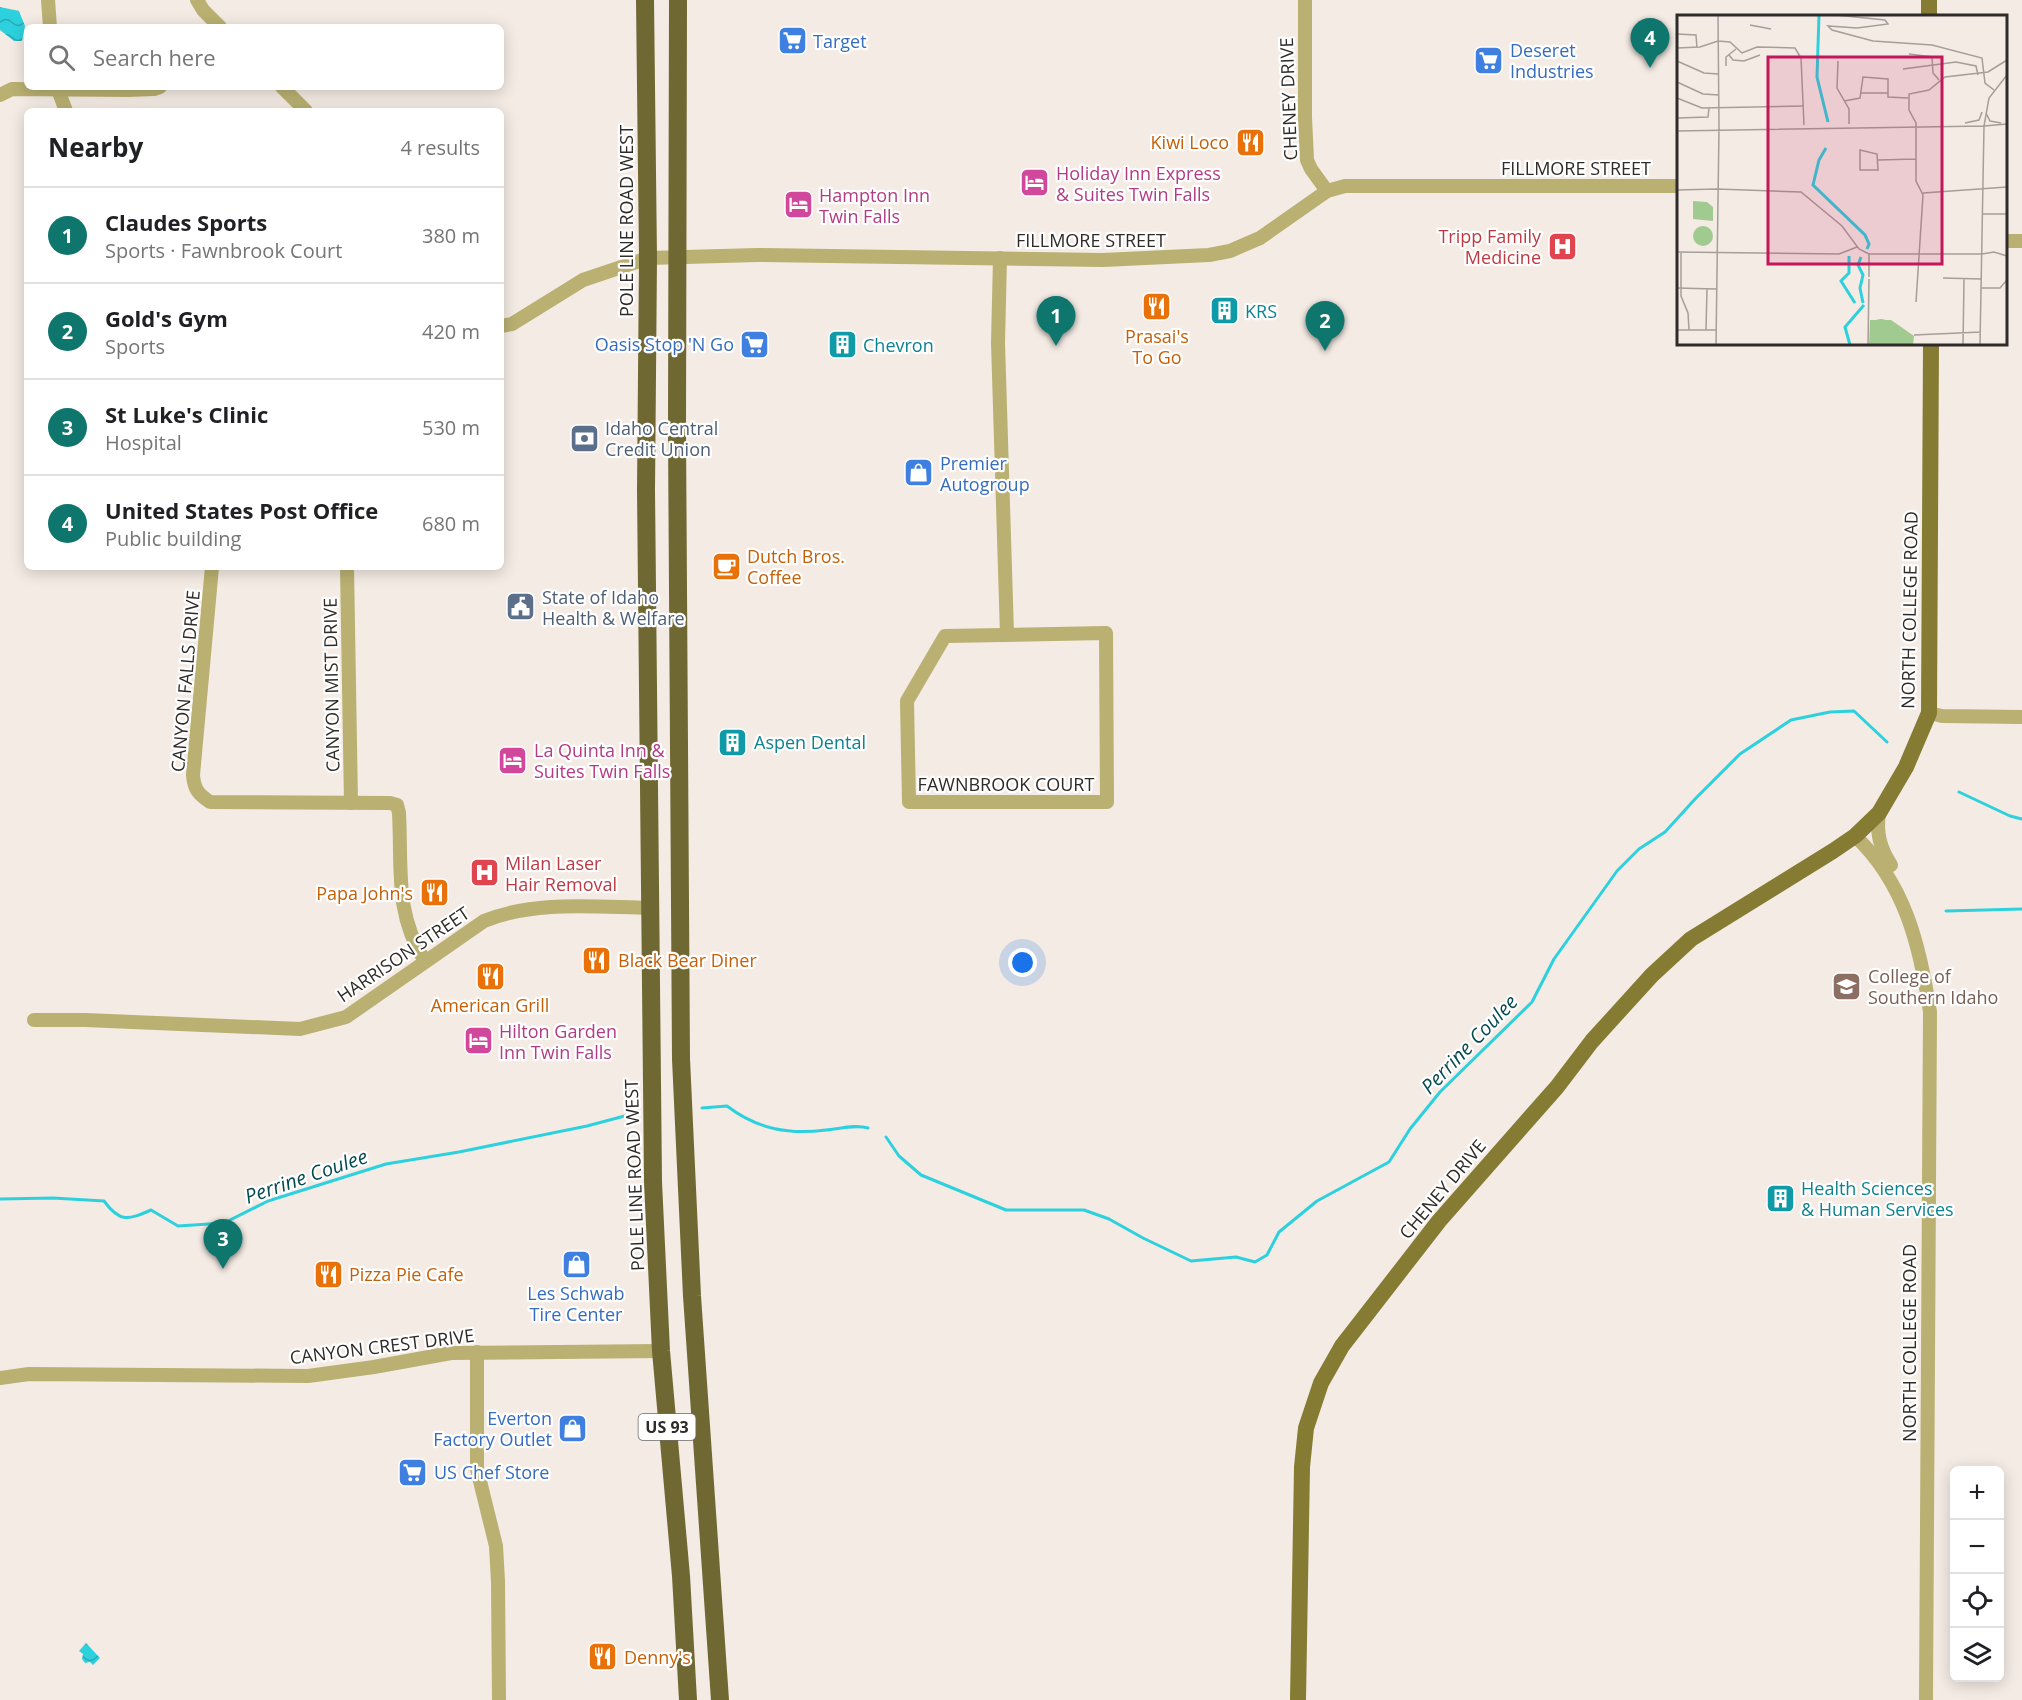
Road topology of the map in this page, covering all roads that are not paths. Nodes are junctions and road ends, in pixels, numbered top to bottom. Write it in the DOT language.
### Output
graph roads {
  1 [pos="48,0"];
  2 [pos="197,0"];
  3 [pos="645,0"];
  4 [pos="666,0"];
  5 [pos="678,0"];
  6 [pos="1305,0"];
  7 [pos="50,24"];
  8 [pos="217,24"];
  9 [pos="24,89"];
  10 [pos="58,90"];
  11 [pos="285,90"];
  12 [pos="0,94"];
  13 [pos="65,108"];
  14 [pos="303,108"];
  15 [pos="678,120"];
  16 [pos="1677,186"];
  17 [pos="1327,191"];
  18 [pos="677,256"];
  19 [pos="648,258"];
  20 [pos="1000,258"];
  21 [pos="504,325"];
  22 [pos="1931,345"];
  23 [pos="212,570"];
  24 [pos="347,570"];
  25 [pos="1007,634"];
  26 [pos="1929,713"];
  27 [pos="2022,717"];
  28 [pos="351,803"];
  29 [pos="1879,813"];
  30 [pos="1855,836"];
  31 [pos="650,908"];
  32 [pos="425,961"];
  33 [pos="1930,1012"];
  34 [pos="34,1020"];
  35 [pos="662,1351"];
  36 [pos="477,1352"];
  37 [pos="0,1378"];
  38 [pos="499,1700"];
  39 [pos="688,1700"];
  40 [pos="720,1700"];
  41 [pos="1298,1700"];
  42 [pos="1926,1700"];
  1 -- 7 [label="street"];
  2 -- 8 [label="street"];
  3 -- 19 [label="highway, POLE LINE ROAD WEST / US 93"];
  4 -- 15 [label="highway"];
  5 -- 15 [label="highway, US 93"];
  6 -- 17 [label="street, CHENEY DRIVE"];
  9 -- 12 [label="street"];
  10 -- 13 [label="street"];
  11 -- 14 [label="street"];
  15 -- 18 [label="highway, US 93"];
  16 -- 17 [label="street, FILLMORE STREET"];
  17 -- 20 [label="street, FILLMORE STREET"];
  18 -- 19 [label="street, FILLMORE STREET"];
  18 -- 20 [label="street, FILLMORE STREET"];
  18 -- 40 [label="highway, US 93"];
  19 -- 21 [label="street, FILLMORE STREET"];
  19 -- 31 [label="highway, POLE LINE ROAD WEST / US 93"];
  20 -- 25 [label="street"];
  22 -- 26 [label="main road, NORTH COLLEGE ROAD"];
  23 -- 28 [label="street, CANYON FALLS DRIVE"];
  24 -- 28 [label="street, CANYON MIST DRIVE"];
  25 -- 25 [label="street, FAWNBROOK COURT"];
  26 -- 27 [label="street"];
  26 -- 29 [label="main road, NORTH COLLEGE ROAD"];
  28 -- 32 [label="street, CANYON FALLS DRIVE"];
  29 -- 30 [label="main road, NORTH COLLEGE ROAD"];
  29 -- 33 [label="street"];
  30 -- 33 [label="street, NORTH COLLEGE ROAD"];
  30 -- 41 [label="main road, CHENEY DRIVE"];
  31 -- 32 [label="street, HARRISON STREET"];
  31 -- 35 [label="highway, POLE LINE ROAD WEST / US 93"];
  32 -- 34 [label="street, HARRISON STREET"];
  33 -- 42 [label="street, NORTH COLLEGE ROAD"];
  35 -- 36 [label="street, CANYON CREST DRIVE"];
  35 -- 39 [label="highway, POLE LINE ROAD WEST / US 93"];
  36 -- 37 [label="street, CANYON CREST DRIVE"];
  36 -- 38 [label="street"];
}
